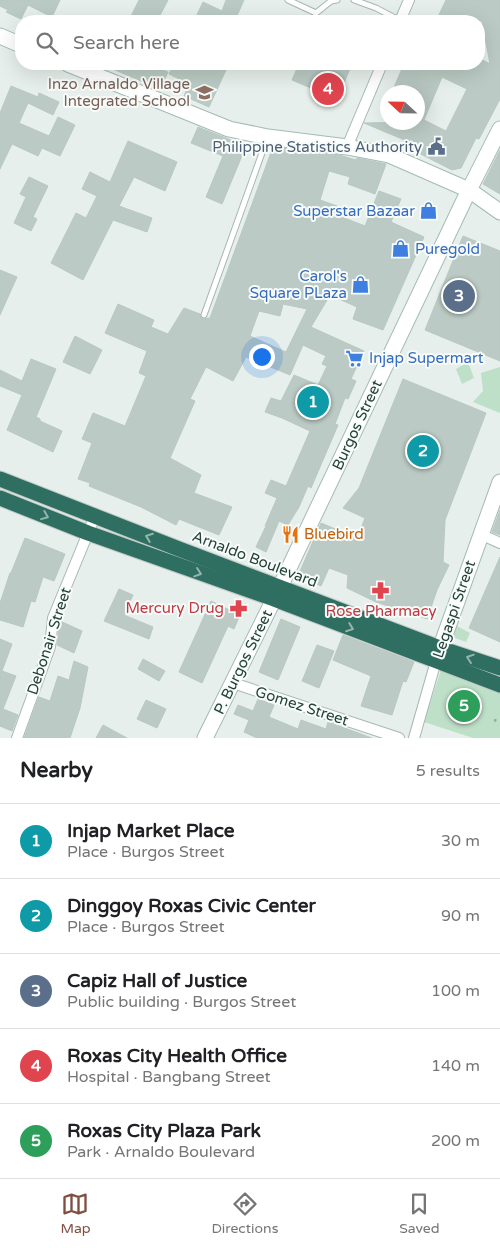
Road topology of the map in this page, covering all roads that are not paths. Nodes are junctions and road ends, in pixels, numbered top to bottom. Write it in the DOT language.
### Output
graph roads {
  1 [pos="288,0"];
  2 [pos="337,0"];
  3 [pos="354,0"];
  4 [pos="409,0"];
  5 [pos="389,15"];
  6 [pos="403,15"];
  7 [pos="0,36"];
  8 [pos="15,42"];
  9 [pos="83,70"];
  10 [pos="379,70"];
  11 [pos="500,129"];
  12 [pos="268,136"];
  13 [pos="347,146"];
  14 [pos="469,190"];
  15 [pos="500,212"];
  16 [pos="204,315"];
  17 [pos="0,479"];
  18 [pos="500,482"];
  19 [pos="0,498"];
  20 [pos="95,516"];
  21 [pos="88,533"];
  22 [pos="480,534"];
  23 [pos="500,543"];
  24 [pos="277,593"];
  25 [pos="438,655"];
  26 [pos="500,668"];
  27 [pos="233,684"];
  28 [pos="500,685"];
  29 [pos="17,738"];
  30 [pos="205,738"];
  31 [pos="399,738"];
  32 [pos="414,738"];
  1 -- 2 [label="lane"];
  3 -- 5 [label="lane"];
  4 -- 6 [label="street"];
  7 -- 8 [label="street"];
  9 -- 12 [label="street"];
  10 -- 13 [label="street"];
  11 -- 14 [label="street, Burgos Street"];
  12 -- 13 [label="street"];
  12 -- 16 [label="lane"];
  13 -- 14 [label="street"];
  14 -- 15 [label="street"];
  14 -- 24 [label="street, Burgos Street"];
  17 -- 20 [label="highway, Arnaldo Boulevard"];
  18 -- 22 [label="street, Legaspi Street"];
  19 -- 21 [label="highway, Arnaldo Boulevard, one-way"];
  20 -- 21 [label="street, Debonair Street"];
  24 -- 20 [label="highway, Arnaldo Boulevard, one-way"];
  21 -- 24 [label="highway, Arnaldo Boulevard, one-way"];
  21 -- 29 [label="street, Debonair Street"];
  22 -- 23 [label="street"];
  22 -- 25 [label="street, Legaspi Street"];
  24 -- 25 [label="highway, Arnaldo Boulevard"];
  24 -- 27 [label="street, P. Burgos Street"];
  26 -- 25 [label="highway, Arnaldo Boulevard, one-way"];
  25 -- 28 [label="highway, Arnaldo Boulevard"];
  25 -- 32 [label="street, Legaspi Street"];
  27 -- 30 [label="street, P. Burgos Street"];
  27 -- 31 [label="street, Gomez Street"];
}
